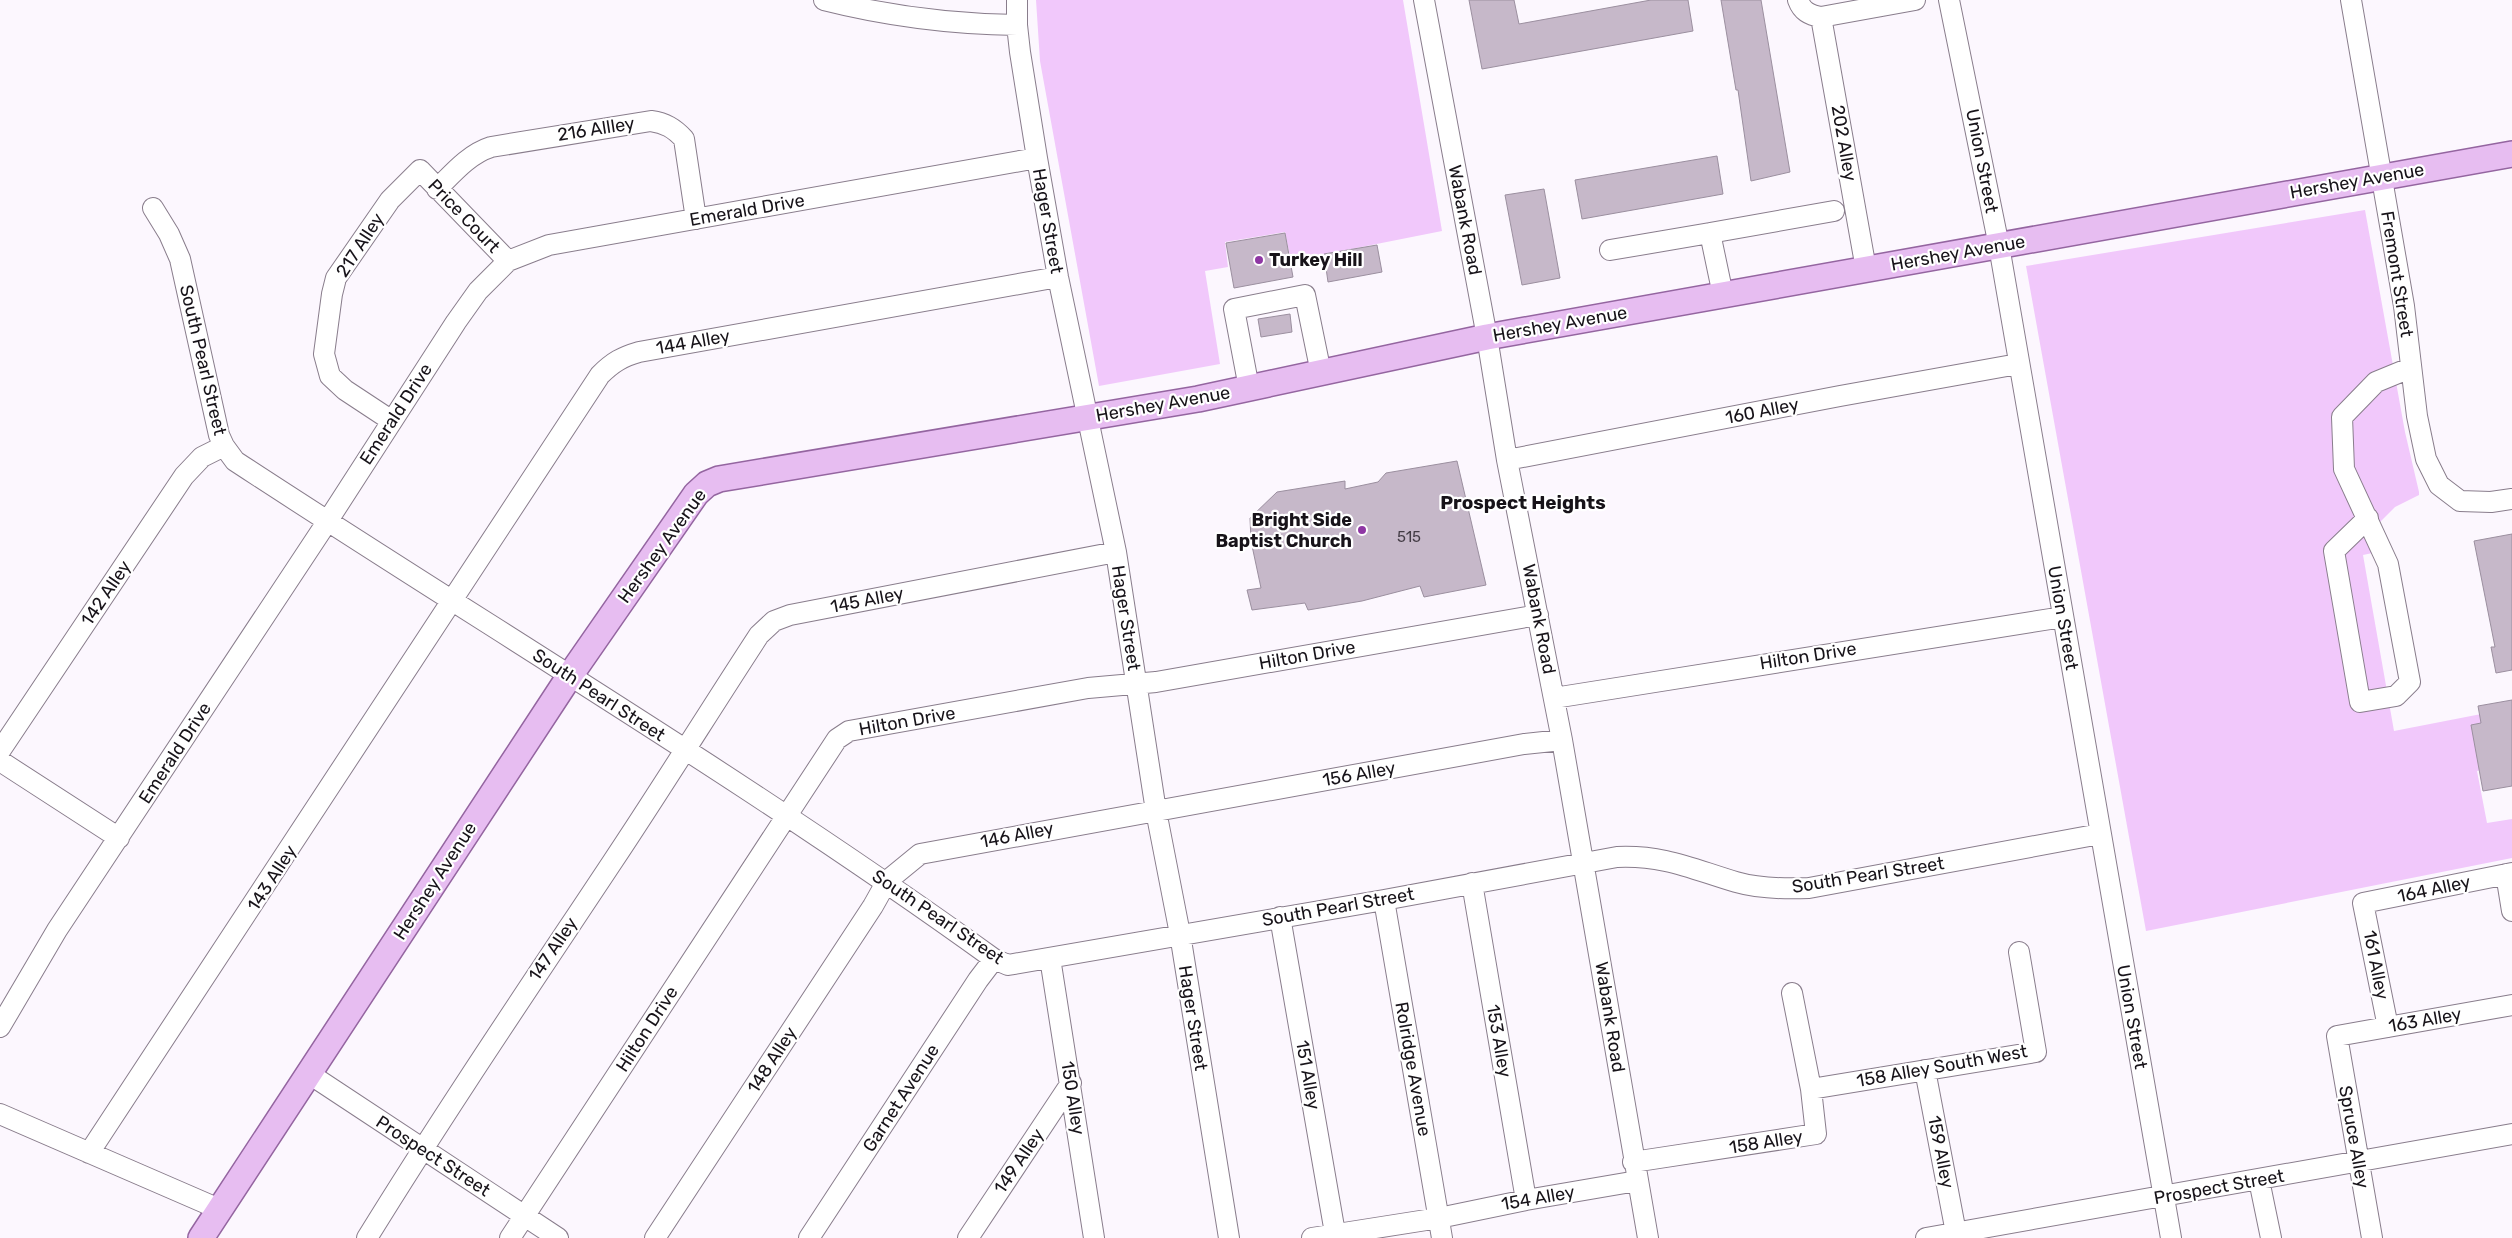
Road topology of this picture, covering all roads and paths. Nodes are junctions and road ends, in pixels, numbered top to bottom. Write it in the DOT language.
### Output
graph roads {
  1 [pos="824,0"];
  2 [pos="1017,0"];
  3 [pos="1424,0"];
  4 [pos="1798,0"];
  5 [pos="1915,0"];
  6 [pos="1949,0"];
  7 [pos="2351,0"];
  8 [pos="1821,17"];
  9 [pos="1016,24"];
  10 [pos="2512,154"];
  11 [pos="1037,158"];
  12 [pos="420,170"];
  13 [pos="2381,177"];
  14 [pos="437,189"];
  15 [pos="153,208"];
  16 [pos="1834,211"];
  17 [pos="696,219"];
  18 [pos="1710,233"];
  19 [pos="1999,246"];
  20 [pos="1610,250"];
  21 [pos="508,261"];
  22 [pos="1866,269"];
  23 [pos="1058,277"];
  24 [pos="1723,295"];
  25 [pos="1487,337"];
  26 [pos="2018,364"];
  27 [pos="2410,368"];
  28 [pos="1321,373"];
  29 [pos="1249,388"];
  30 [pos="1087,417"];
  31 [pos="392,421"];
  32 [pos="224,446"];
  33 [pos="1507,460"];
  34 [pos="2512,499"];
  35 [pos="2368,518"];
  36 [pos="327,522"];
  37 [pos="1116,552"];
  38 [pos="450,600"];
  39 [pos="1538,615"];
  40 [pos="2063,617"];
  41 [pos="570,677"];
  42 [pos="1135,684"];
  43 [pos="1554,698"];
  44 [pos="1562,740"];
  45 [pos="684,749"];
  46 [pos="0,751"];
  47 [pos="0,761"];
  48 [pos="1156,811"];
  49 [pos="787,817"];
  50 [pos="2100,834"];
  51 [pos="119,838"];
  52 [pos="1584,862"];
  53 [pos="2509,874"];
  54 [pos="887,881"];
  55 [pos="1472,883"];
  56 [pos="1384,900"];
  57 [pos="2363,903"];
  58 [pos="2512,911"];
  59 [pos="1280,917"];
  60 [pos="1180,934"];
  61 [pos="2019,952"];
  62 [pos="1050,958"];
  63 [pos="994,959"];
  64 [pos="1792,993"];
  65 [pos="2512,1005"];
  66 [pos="0,1027"];
  67 [pos="2388,1027"];
  68 [pos="2337,1036"];
  69 [pos="1925,1070"];
  70 [pos="308,1073"];
  71 [pos="1071,1084"];
  72 [pos="1811,1089"];
  73 [pos="0,1114"];
  74 [pos="2512,1134"];
  75 [pos="422,1149"];
  76 [pos="89,1153"];
  77 [pos="2358,1162"];
  78 [pos="1635,1172"];
  79 [pos="2259,1180"];
  80 [pos="2163,1196"];
  81 [pos="1526,1200"];
  82 [pos="219,1209"];
  83 [pos="524,1216"];
  84 [pos="1439,1218"];
  85 [pos="1335,1233"];
  86 [pos="1956,1236"];
  87 [pos="200,1238"];
  88 [pos="367,1238"];
  89 [pos="510,1238"];
  90 [pos="558,1238"];
  91 [pos="655,1238"];
  92 [pos="809,1238"];
  93 [pos="968,1238"];
  94 [pos="1094,1238"];
  95 [pos="1229,1238"];
  96 [pos="1312,1238"];
  97 [pos="1442,1238"];
  98 [pos="1648,1238"];
  99 [pos="1926,1238"];
  100 [pos="2171,1238"];
  101 [pos="2271,1238"];
  102 [pos="2372,1238"];
  1 -- 9 [label="street"];
  2 -- 9 [label="street, Hager Street"];
  3 -- 25 [label="street, Wabank Road"];
  4 -- 8 [label="street"];
  5 -- 8 [label="street"];
  6 -- 19 [label="street, Union Street"];
  7 -- 13 [label="street, Fremont Street"];
  8 -- 22 [label="street, 202 Alley"];
  9 -- 11 [label="street, Hager Street"];
  10 -- 13 [label="main road, Hershey Avenue"];
  11 -- 17 [label="street, Emerald Drive"];
  11 -- 23 [label="street, Hager Street"];
  12 -- 14 [label="street, Price Court"];
  12 -- 31 [label="street, 217 Alley"];
  13 -- 19 [label="main road, Hershey Avenue"];
  13 -- 27 [label="street, Fremont Street"];
  14 -- 17 [label="street, 216 Allley"];
  14 -- 21 [label="street, Price Court"];
  15 -- 32 [label="street, South Pearl Street"];
  16 -- 18 [label="street"];
  17 -- 21 [label="street, Emerald Drive"];
  18 -- 20 [label="street"];
  18 -- 24 [label="street"];
  19 -- 22 [label="main road, Hershey Avenue"];
  19 -- 26 [label="street, Union Street"];
  21 -- 31 [label="street, Emerald Drive"];
  22 -- 24 [label="main road, Hershey Avenue"];
  23 -- 30 [label="street, Hager Street"];
  23 -- 38 [label="street, 144 Alley"];
  24 -- 25 [label="main road, Hershey Avenue"];
  25 -- 28 [label="main road, Hershey Avenue"];
  25 -- 33 [label="street, Wabank Road"];
  26 -- 33 [label="street, 160 Alley"];
  26 -- 40 [label="street, Union Street"];
  27 -- 34 [label="street, Fremont Street"];
  27 -- 35 [label="street"];
  28 -- 29 [label="main road, Hershey Avenue"];
  28 -- 29 [label="street"];
  29 -- 30 [label="main road, Hershey Avenue"];
  30 -- 37 [label="street, Hager Street"];
  30 -- 41 [label="main road, Hershey Avenue"];
  31 -- 36 [label="street, Emerald Drive"];
  32 -- 36 [label="street, South Pearl Street"];
  32 -- 46 [label="street, 142 Alley"];
  33 -- 39 [label="street, Wabank Road"];
  35 -- 35 [label="street"];
  36 -- 38 [label="street, South Pearl Street"];
  36 -- 51 [label="street, Emerald Drive"];
  37 -- 42 [label="street, Hager Street"];
  37 -- 45 [label="street, 145 Alley"];
  38 -- 41 [label="street, South Pearl Street"];
  38 -- 76 [label="street, 143 Alley"];
  39 -- 42 [label="street, Hilton Drive"];
  39 -- 43 [label="street, Wabank Road"];
  40 -- 43 [label="street, Hilton Drive"];
  40 -- 50 [label="street, Union Street"];
  41 -- 45 [label="street, South Pearl Street"];
  41 -- 70 [label="main road, Hershey Avenue"];
  42 -- 48 [label="street, Hager Street"];
  42 -- 49 [label="street, Hilton Drive"];
  43 -- 44 [label="street, Wabank Road"];
  44 -- 48 [label="street, 156 Alley"];
  44 -- 52 [label="street, Wabank Road"];
  45 -- 49 [label="street, South Pearl Street"];
  45 -- 75 [label="street, 147 Alley"];
  47 -- 51 [label="street"];
  48 -- 54 [label="street, 146 Alley"];
  48 -- 60 [label="street, Hager Street"];
  49 -- 54 [label="street, South Pearl Street"];
  49 -- 83 [label="street, Hilton Drive"];
  50 -- 52 [label="street, South Pearl Street"];
  50 -- 80 [label="street, Union Street"];
  51 -- 66 [label="street, Emerald Drive"];
  52 -- 55 [label="street, South Pearl Street"];
  52 -- 78 [label="street, Wabank Road"];
  53 -- 57 [label="street, 164 Alley"];
  53 -- 58 [label="street"];
  54 -- 63 [label="street, South Pearl Street"];
  54 -- 91 [label="street, 148 Alley"];
  55 -- 56 [label="street, South Pearl Street"];
  55 -- 81 [label="street, 153 Alley"];
  56 -- 59 [label="street, South Pearl Street"];
  56 -- 84 [label="street, Rolridge Avenue"];
  57 -- 67 [label="street, 161 Alley"];
  59 -- 60 [label="street, South Pearl Street"];
  59 -- 85 [label="street, 151 Alley"];
  60 -- 62 [label="street, South Pearl Street"];
  60 -- 95 [label="street, Hager Street"];
  61 -- 69 [label="street, 158 Alley South West"];
  62 -- 63 [label="street, South Pearl Street"];
  62 -- 71 [label="street, 150 Alley"];
  63 -- 92 [label="street, Garnet Avenue"];
  64 -- 72 [label="street, 158 Alley"];
  65 -- 67 [label="street, 163 Alley"];
  67 -- 68 [label="street, 163 Alley"];
  68 -- 77 [label="street, Spruce Alley"];
  69 -- 72 [label="street, 158 Alley South West"];
  69 -- 86 [label="street, 159 Alley"];
  70 -- 75 [label="street, Prospect Street"];
  70 -- 82 [label="main road, Hershey Avenue"];
  71 -- 93 [label="street, 149 Alley"];
  71 -- 94 [label="street, 150 Alley"];
  72 -- 78 [label="street, 158 Alley"];
  73 -- 76 [label="street"];
  74 -- 77 [label="street, Prospect Street"];
  75 -- 83 [label="street, Prospect Street"];
  75 -- 88 [label="street, 147 Alley"];
  76 -- 82 [label="street"];
  77 -- 79 [label="street, Prospect Street"];
  77 -- 102 [label="street, Spruce Alley"];
  78 -- 81 [label="street, 154 Alley"];
  78 -- 98 [label="street, Wabank Road"];
  79 -- 80 [label="street, Prospect Street"];
  79 -- 101 [label="street"];
  80 -- 86 [label="street, Prospect Street"];
  80 -- 100 [label="street, Union Street"];
  81 -- 84 [label="street, 154 Alley"];
  82 -- 87 [label="main road, Hershey Avenue"];
  83 -- 89 [label="street, Hilton Drive"];
  83 -- 90 [label="street, Prospect Street"];
  84 -- 85 [label="street, 154 Alley"];
  84 -- 97 [label="street, Rolridge Avenue"];
  85 -- 96 [label="street, 154 Alley"];
  86 -- 99 [label="street, Prospect Street"];
}
